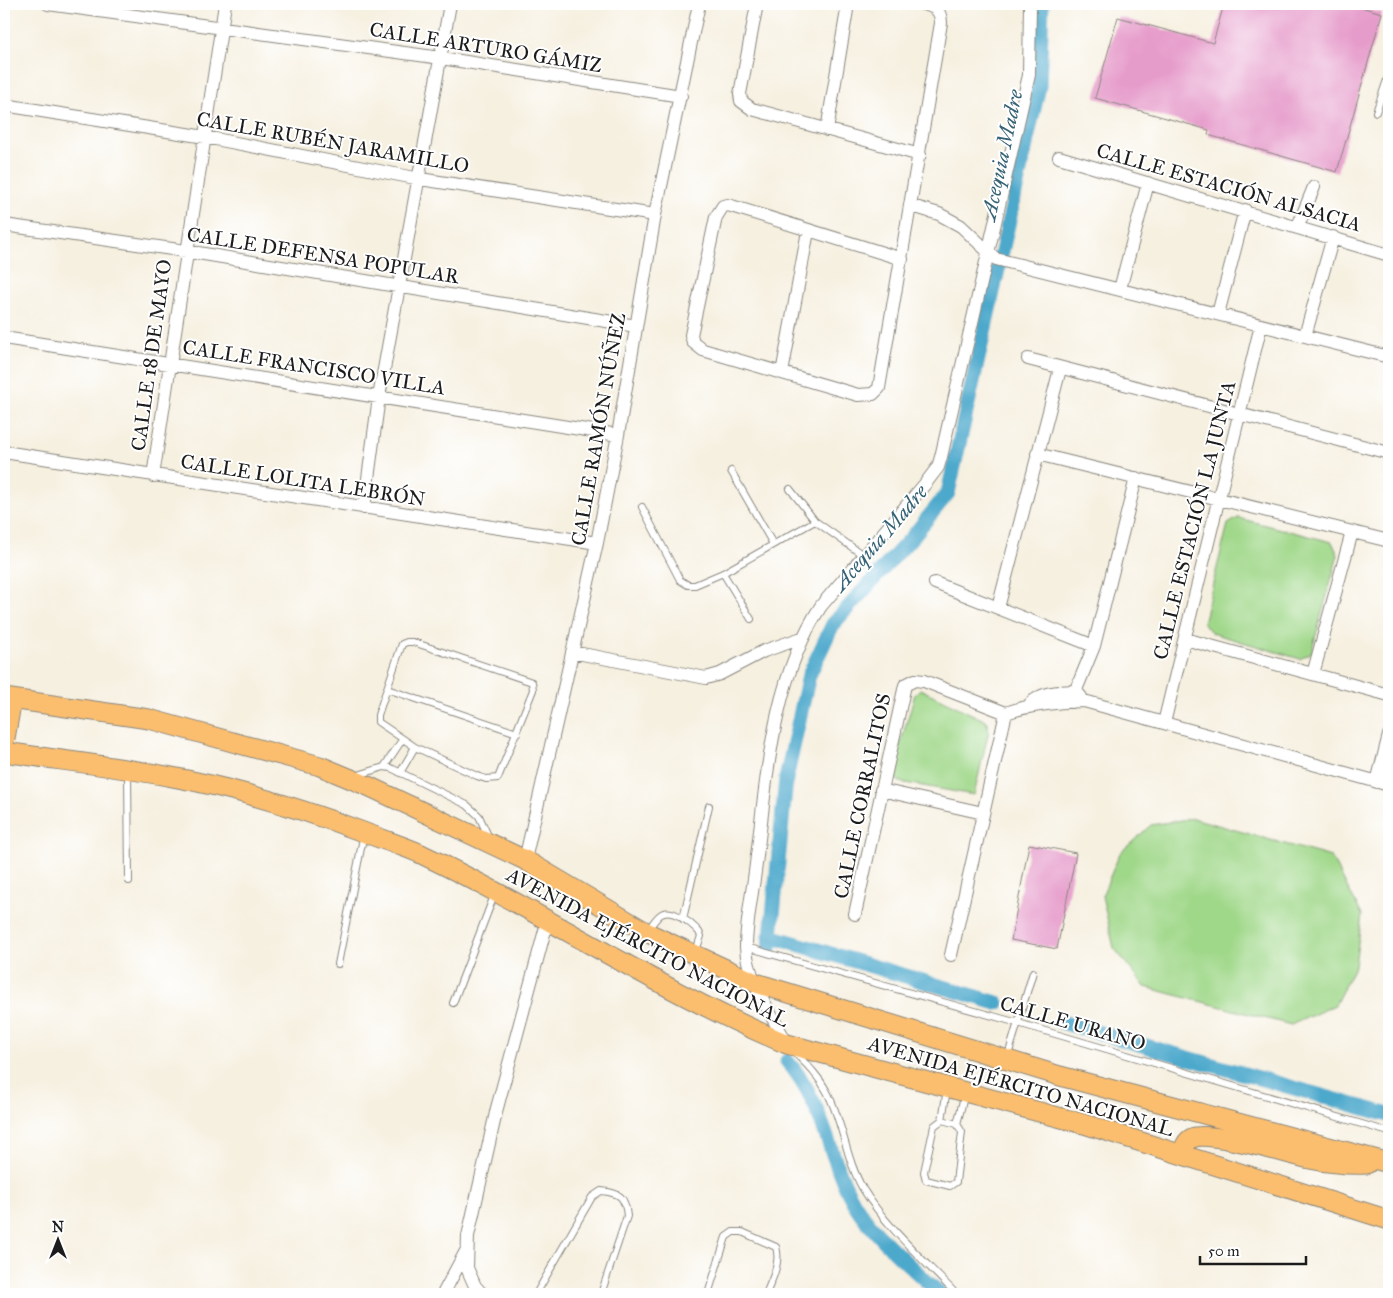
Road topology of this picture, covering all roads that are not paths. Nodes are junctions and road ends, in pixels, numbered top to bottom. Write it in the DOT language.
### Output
graph roads {
  1 [pos="48,4"];
  2 [pos="225,4"];
  3 [pos="450,4"];
  4 [pos="699,4"];
  5 [pos="757,4"];
  6 [pos="848,4"];
  7 [pos="923,4"];
  8 [pos="1030,4"];
  9 [pos="221,27"];
  10 [pos="441,58"];
  11 [pos="1389,74"];
  12 [pos="681,96"];
  13 [pos="4,105"];
  14 [pos="1376,112"];
  15 [pos="827,130"];
  16 [pos="205,137"];
  17 [pos="920,155"];
  18 [pos="1058,156"];
  19 [pos="420,179"];
  20 [pos="1148,183"];
  21 [pos="1314,187"];
  22 [pos="912,206"];
  23 [pos="1245,210"];
  24 [pos="655,215"];
  25 [pos="4,225"];
  26 [pos="1298,226"];
  27 [pos="808,231"];
  28 [pos="1333,237"];
  29 [pos="186,251"];
  30 [pos="1389,255"];
  31 [pos="993,256"];
  32 [pos="902,258"];
  33 [pos="400,286"];
  34 [pos="1120,289"];
  35 [pos="1218,314"];
  36 [pos="1261,325"];
  37 [pos="636,326"];
  38 [pos="1305,336"];
  39 [pos="4,338"];
  40 [pos="1389,357"];
  41 [pos="1028,359"];
  42 [pos="168,362"];
  43 [pos="1060,369"];
  44 [pos="782,372"];
  45 [pos="379,397"];
  46 [pos="1239,415"];
  47 [pos="618,435"];
  48 [pos="4,452"];
  49 [pos="1389,453"];
  50 [pos="1038,454"];
  51 [pos="731,471"];
  52 [pos="153,476"];
  53 [pos="1136,478"];
  54 [pos="790,489"];
  55 [pos="1219,499"];
  56 [pos="642,507"];
  57 [pos="364,508"];
  58 [pos="815,521"];
  59 [pos="1352,532"];
  60 [pos="1389,541"];
  61 [pos="597,543"];
  62 [pos="773,544"];
  63 [pos="863,555"];
  64 [pos="723,573"];
  65 [pos="935,583"];
  66 [pos="998,608"];
  67 [pos="751,619"];
  68 [pos="802,638"];
  69 [pos="1185,639"];
  70 [pos="1094,646"];
  71 [pos="572,652"];
  72 [pos="1313,674"];
  73 [pos="388,689"];
  74 [pos="1389,695"];
  75 [pos="1077,698"];
  76 [pos="8,699"];
  77 [pos="1006,713"];
  78 [pos="1164,723"];
  79 [pos="517,734"];
  80 [pos="1389,735"];
  81 [pos="402,740"];
  82 [pos="4,744"];
  83 [pos="415,747"];
  84 [pos="4,752"];
  85 [pos="384,767"];
  86 [pos="128,770"];
  87 [pos="400,773"];
  88 [pos="350,778"];
  89 [pos="1383,783"];
  90 [pos="882,790"];
  91 [pos="709,806"];
  92 [pos="983,813"];
  93 [pos="364,832"];
  94 [pos="491,844"];
  95 [pos="525,860"];
  96 [pos="129,881"];
  97 [pos="495,892"];
  98 [pos="855,914"];
  99 [pos="683,918"];
  100 [pos="548,920"];
  101 [pos="646,932"];
  102 [pos="746,947"];
  103 [pos="695,955"];
  104 [pos="951,955"];
  105 [pos="338,964"];
  106 [pos="1034,972"];
  107 [pos="756,984"];
  108 [pos="453,1003"];
  109 [pos="1018,1023"];
  110 [pos="787,1044"];
  111 [pos="1007,1060"];
  112 [pos="956,1090"];
  113 [pos="942,1120"];
  114 [pos="957,1124"];
  115 [pos="1389,1132"];
  116 [pos="1182,1154"];
  117 [pos="1389,1162"];
  118 [pos="1389,1220"];
  119 [pos="467,1248"];
  120 [pos="443,1294"];
  121 [pos="482,1294"];
  122 [pos="536,1294"];
  123 [pos="601,1294"];
  124 [pos="708,1294"];
  125 [pos="766,1294"];
  126 [pos="956,1294"];
  1 -- 9 [label="street, CALLE ARTURO GÁMIZ"];
  2 -- 9 [label="street, CALLE 18 DE MAYO"];
  3 -- 10 [label="street"];
  4 -- 12 [label="street, CALLE RAMÓN NÚÑEZ"];
  5 -- 15 [label="street"];
  6 -- 15 [label="street"];
  7 -- 17 [label="street"];
  8 -- 31 [label="street"];
  9 -- 10 [label="street, CALLE ARTURO GÁMIZ"];
  9 -- 16 [label="street, CALLE 18 DE MAYO"];
  10 -- 12 [label="street, CALLE ARTURO GÁMIZ"];
  10 -- 19 [label="street"];
  11 -- 14 [label="lane"];
  12 -- 24 [label="street, CALLE RAMÓN NÚÑEZ"];
  13 -- 16 [label="street, CALLE RUBÉN JARAMILLO"];
  15 -- 17 [label="street"];
  16 -- 19 [label="street, CALLE RUBÉN JARAMILLO"];
  16 -- 29 [label="street, CALLE 18 DE MAYO"];
  17 -- 22 [label="street"];
  18 -- 20 [label="street, CALLE ESTACIÓN ALSACIA"];
  19 -- 24 [label="street, CALLE RUBÉN JARAMILLO"];
  19 -- 33 [label="street"];
  20 -- 23 [label="street, CALLE ESTACIÓN ALSACIA"];
  20 -- 34 [label="street"];
  21 -- 26 [label="street"];
  22 -- 31 [label="street"];
  22 -- 32 [label="street"];
  23 -- 26 [label="street, CALLE ESTACIÓN ALSACIA"];
  23 -- 35 [label="street"];
  24 -- 37 [label="street, CALLE RAMÓN NÚÑEZ"];
  25 -- 29 [label="street, CALLE DEFENSA POPULAR"];
  26 -- 28 [label="street, CALLE ESTACIÓN ALSACIA"];
  27 -- 32 [label="street"];
  27 -- 44 [label="street"];
  27 -- 44 [label="street"];
  28 -- 30 [label="street, CALLE ESTACIÓN ALSACIA"];
  28 -- 38 [label="street"];
  29 -- 33 [label="street, CALLE DEFENSA POPULAR"];
  29 -- 42 [label="street, CALLE 18 DE MAYO"];
  31 -- 34 [label="street"];
  31 -- 63 [label="street"];
  32 -- 44 [label="street"];
  33 -- 37 [label="street, CALLE DEFENSA POPULAR"];
  33 -- 45 [label="street"];
  34 -- 35 [label="street"];
  35 -- 36 [label="street"];
  36 -- 38 [label="street"];
  36 -- 46 [label="street, CALLE ESTACIÓN LA JUNTA"];
  37 -- 47 [label="street, CALLE RAMÓN NÚÑEZ"];
  38 -- 40 [label="street"];
  39 -- 42 [label="street, CALLE FRANCISCO VILLA"];
  41 -- 43 [label="street"];
  42 -- 45 [label="street, CALLE FRANCISCO VILLA"];
  42 -- 52 [label="street, CALLE 18 DE MAYO"];
  43 -- 46 [label="street"];
  43 -- 50 [label="street"];
  45 -- 47 [label="street, CALLE FRANCISCO VILLA"];
  45 -- 57 [label="street"];
  46 -- 49 [label="street"];
  46 -- 55 [label="street, CALLE ESTACIÓN LA JUNTA"];
  47 -- 61 [label="street, CALLE RAMÓN NÚÑEZ"];
  48 -- 52 [label="street, CALLE LOLITA LEBRÓN"];
  50 -- 53 [label="street"];
  50 -- 66 [label="street"];
  51 -- 62 [label="lane"];
  52 -- 57 [label="street, CALLE LOLITA LEBRÓN"];
  53 -- 55 [label="street"];
  53 -- 70 [label="street"];
  54 -- 58 [label="lane"];
  55 -- 59 [label="street"];
  55 -- 69 [label="street, CALLE ESTACIÓN LA JUNTA"];
  56 -- 64 [label="lane"];
  57 -- 61 [label="street, CALLE LOLITA LEBRÓN"];
  58 -- 62 [label="lane"];
  58 -- 63 [label="lane"];
  59 -- 60 [label="street"];
  59 -- 72 [label="street"];
  61 -- 71 [label="street, CALLE RAMÓN NÚÑEZ"];
  62 -- 64 [label="lane"];
  63 -- 68 [label="street"];
  64 -- 67 [label="lane"];
  65 -- 66 [label="street"];
  66 -- 70 [label="street"];
  68 -- 71 [label="street"];
  68 -- 102 [label="street"];
  69 -- 72 [label="street"];
  69 -- 78 [label="street, CALLE ESTACIÓN LA JUNTA"];
  70 -- 75 [label="street"];
  71 -- 95 [label="street, CALLE RAMÓN NÚÑEZ"];
  72 -- 74 [label="street"];
  73 -- 79 [label="lane"];
  73 -- 79 [label="lane"];
  73 -- 81 [label="lane"];
  75 -- 77 [label="street"];
  75 -- 78 [label="street"];
  76 -- 82 [label="main road"];
  76 -- 88 [label="main road, AVENIDA EJÉRCITO NACIONAL"];
  77 -- 90 [label="street, CALLE CORRALITOS"];
  77 -- 92 [label="street"];
  78 -- 89 [label="street"];
  79 -- 83 [label="lane"];
  80 -- 89 [label="street"];
  81 -- 83 [label="lane"];
  81 -- 85 [label="lane"];
  83 -- 87 [label="lane"];
  84 -- 86 [label="main road, AVENIDA EJÉRCITO NACIONAL"];
  85 -- 87 [label="lane"];
  85 -- 88 [label="lane"];
  86 -- 93 [label="main road, AVENIDA EJÉRCITO NACIONAL"];
  86 -- 96 [label="lane"];
  87 -- 94 [label="lane"];
  88 -- 94 [label="main road, AVENIDA EJÉRCITO NACIONAL"];
  90 -- 92 [label="street"];
  90 -- 98 [label="street, CALLE CORRALITOS"];
  91 -- 99 [label="lane"];
  92 -- 104 [label="street"];
  93 -- 97 [label="main road, AVENIDA EJÉRCITO NACIONAL"];
  93 -- 105 [label="lane"];
  94 -- 95 [label="main road, AVENIDA EJÉRCITO NACIONAL"];
  95 -- 101 [label="main road, AVENIDA EJÉRCITO NACIONAL"];
  97 -- 100 [label="main road, AVENIDA EJÉRCITO NACIONAL"];
  97 -- 108 [label="lane"];
  99 -- 101 [label="lane"];
  99 -- 103 [label="lane"];
  100 -- 110 [label="main road, AVENIDA EJÉRCITO NACIONAL"];
  100 -- 119 [label="street"];
  101 -- 103 [label="main road, AVENIDA EJÉRCITO NACIONAL"];
  102 -- 107 [label="street"];
  102 -- 109 [label="lane, CALLE URANO"];
  103 -- 107 [label="main road, AVENIDA EJÉRCITO NACIONAL"];
  106 -- 109 [label="lane"];
  107 -- 110 [label="street"];
  107 -- 111 [label="main road, AVENIDA EJÉRCITO NACIONAL"];
  109 -- 111 [label="lane"];
  109 -- 115 [label="lane, CALLE URANO"];
  110 -- 112 [label="main road, AVENIDA EJÉRCITO NACIONAL"];
  110 -- 126 [label="lane"];
  111 -- 117 [label="main road, AVENIDA EJÉRCITO NACIONAL"];
  112 -- 113 [label="lane"];
  112 -- 114 [label="lane"];
  112 -- 116 [label="main road, AVENIDA EJÉRCITO NACIONAL"];
  113 -- 114 [label="lane"];
  113 -- 114 [label="lane"];
  116 -- 117 [label="main road"];
  116 -- 118 [label="main road, AVENIDA EJÉRCITO NACIONAL"];
  119 -- 120 [label="street"];
  119 -- 121 [label="street"];
  122 -- 123 [label="lane"];
  124 -- 125 [label="lane"];
}
